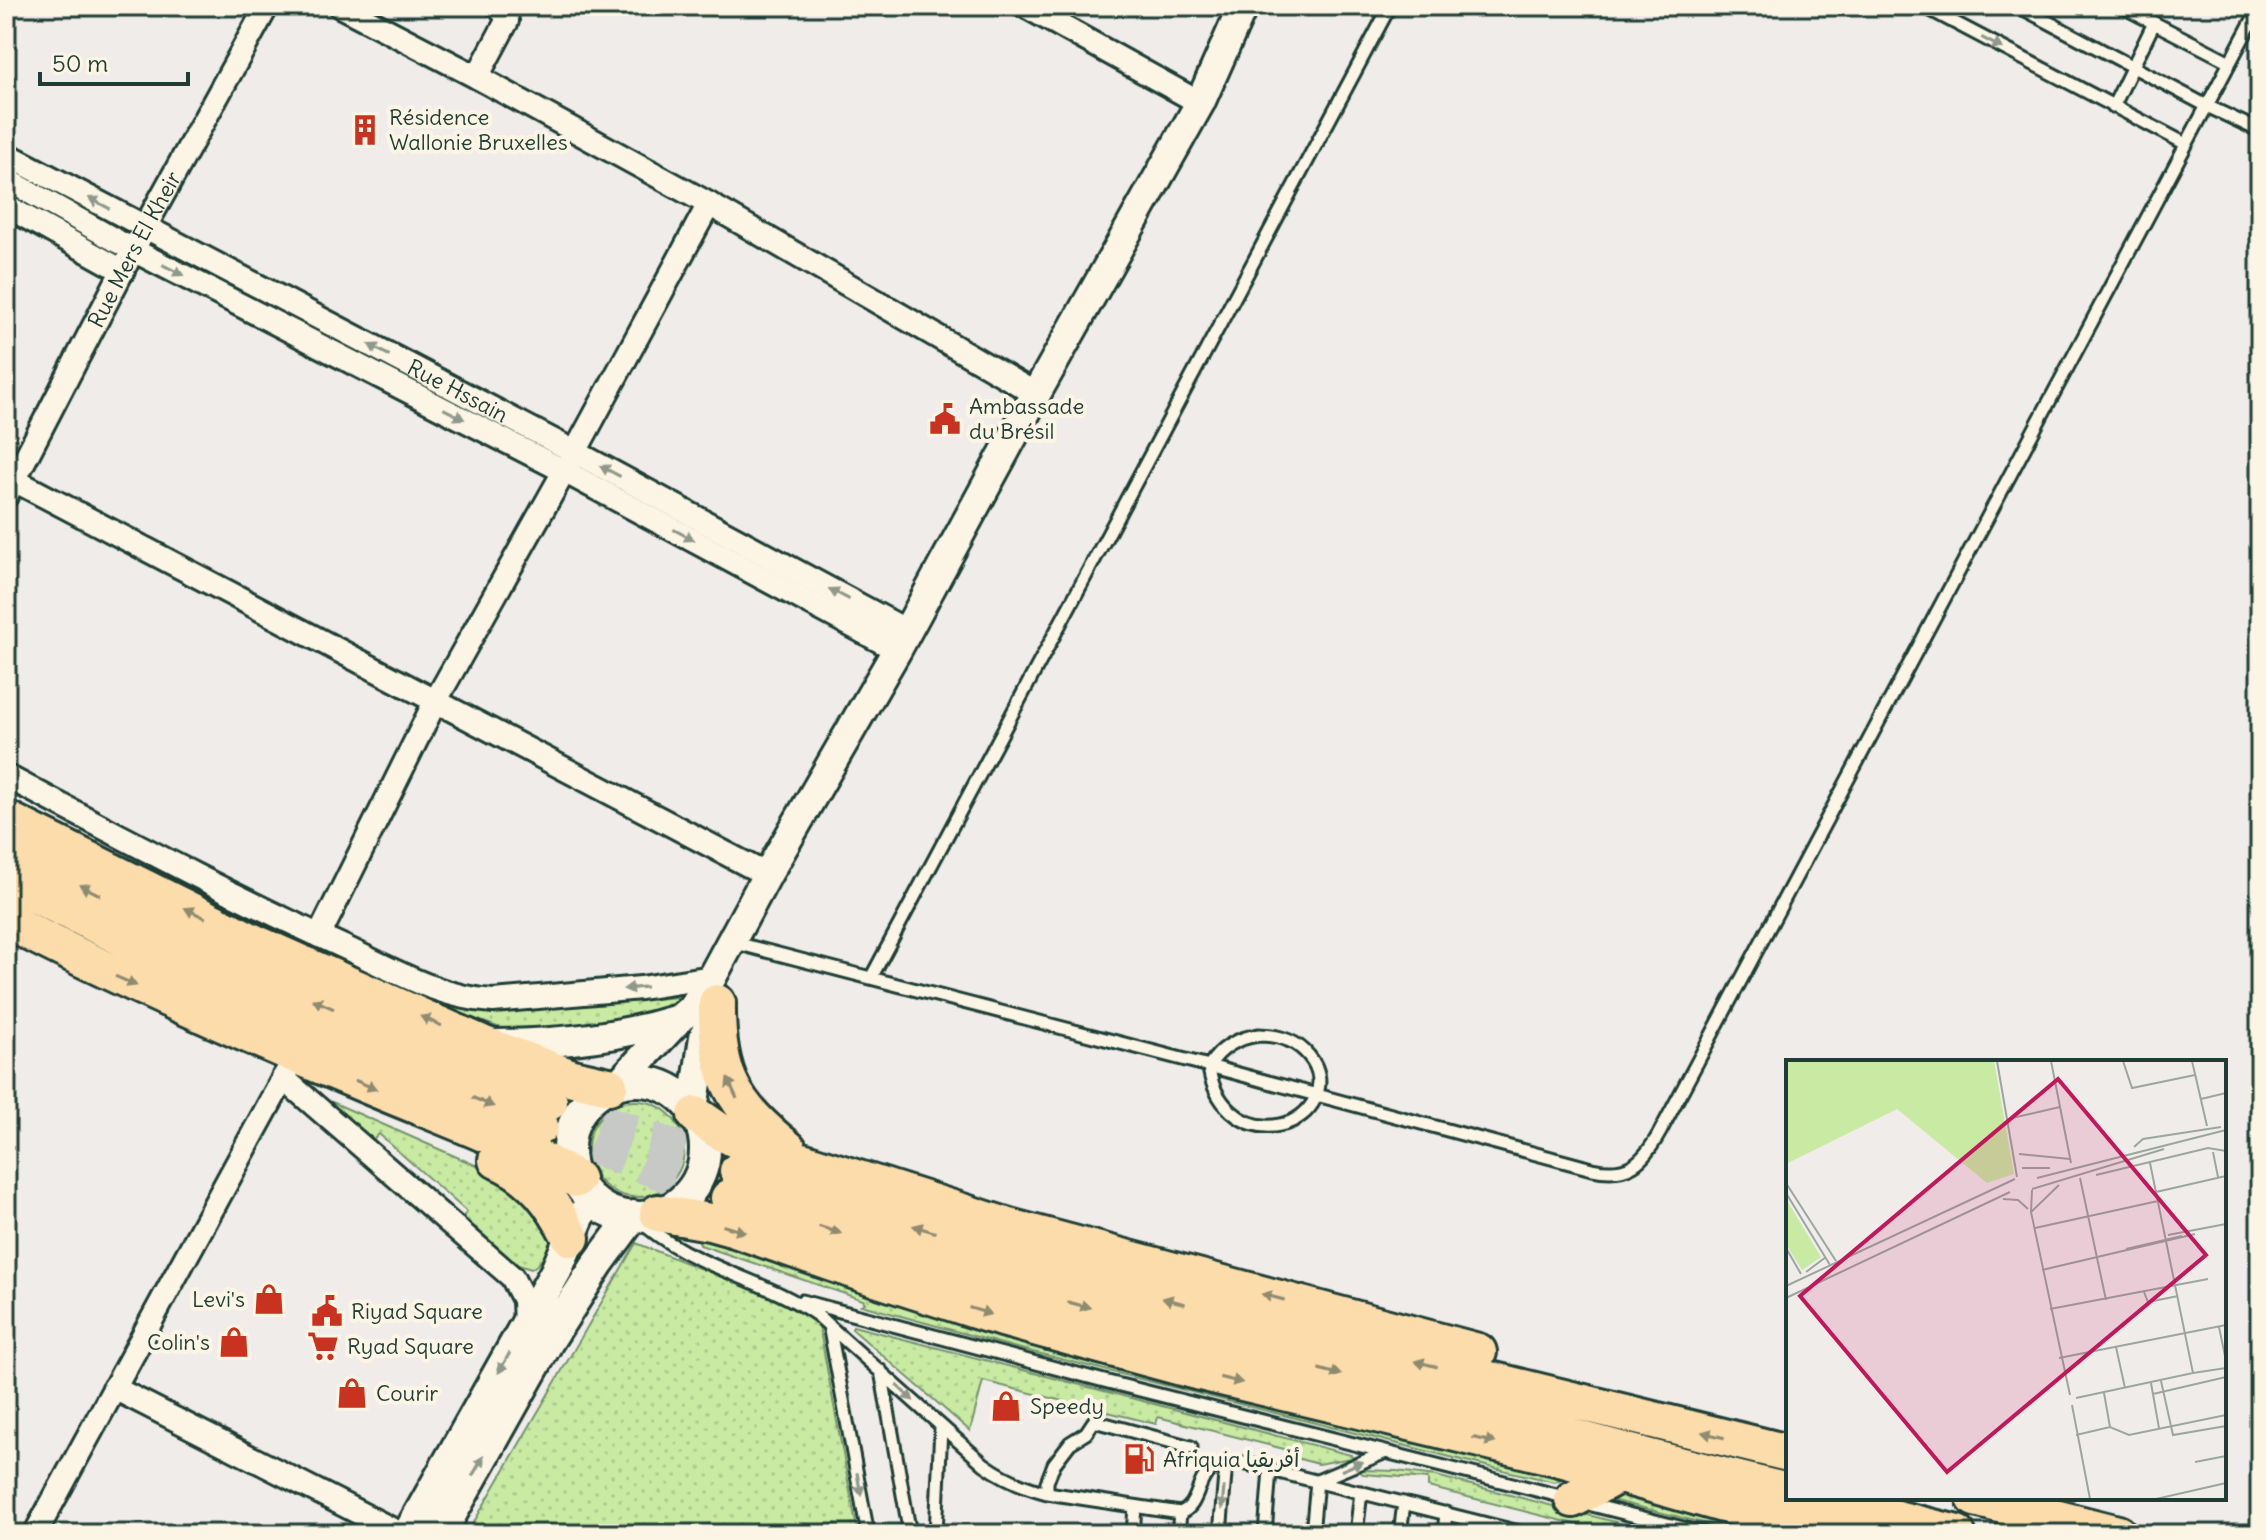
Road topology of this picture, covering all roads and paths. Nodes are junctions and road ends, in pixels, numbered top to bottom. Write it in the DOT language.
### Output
graph roads {
  1 [pos="267,6"];
  2 [pos="340,6"];
  3 [pos="498,6"];
  4 [pos="1025,6"];
  5 [pos="1243,6"];
  6 [pos="1390,6"];
  7 [pos="1923,6"];
  8 [pos="2018,6"];
  9 [pos="2121,6"];
  10 [pos="2260,6"];
  11 [pos="1941,10"];
  12 [pos="2154,23"];
  13 [pos="2230,62"];
  14 [pos="2133,67"];
  15 [pos="477,77"];
  16 [pos="1200,103"];
  17 [pos="2207,106"];
  18 [pos="2113,107"];
  19 [pos="2260,131"];
  20 [pos="2186,144"];
  21 [pos="6,154"];
  22 [pos="6,179"];
  23 [pos="709,204"];
  24 [pos="6,206"];
  25 [pos="145,227"];
  26 [pos="133,250"];
  27 [pos="123,271"];
  28 [pos="1036,394"];
  29 [pos="569,461"];
  30 [pos="10,488"];
  31 [pos="902,640"];
  32 [pos="436,700"];
  33 [pos="6,776"];
  34 [pos="6,819"];
  35 [pos="6,849"];
  36 [pos="767,875"];
  37 [pos="6,880"];
  38 [pos="6,920"];
  39 [pos="319,936"];
  40 [pos="732,942"];
  41 [pos="362,973"];
  42 [pos="871,978"];
  43 [pos="715,990"];
  44 [pos="679,1019"];
  45 [pos="482,1044"];
  46 [pos="1209,1066"];
  47 [pos="289,1067"];
  48 [pos="614,1084"];
  49 [pos="1318,1095"];
  50 [pos="417,1106"];
  51 [pos="694,1112"];
  52 [pos="805,1163"];
  53 [pos="581,1186"];
  54 [pos="642,1216"];
  55 [pos="571,1238"];
  56 [pos="556,1271"];
  57 [pos="512,1277"];
  58 [pos="790,1298"];
  59 [pos="829,1324"];
  60 [pos="525,1326"];
  61 [pos="880,1370"];
  62 [pos="114,1388"];
  63 [pos="1638,1417"];
  64 [pos="941,1427"];
  65 [pos="1191,1447"];
  66 [pos="1386,1452"];
  67 [pos="1786,1453"];
  68 [pos="1650,1458"];
  69 [pos="1226,1463"];
  70 [pos="1270,1469"];
  71 [pos="1617,1475"];
  72 [pos="1317,1481"];
  73 [pos="1361,1492"];
  74 [pos="1786,1492"];
  75 [pos="1047,1493"];
  76 [pos="1573,1499"];
  77 [pos="1820,1500"];
  78 [pos="1983,1500"];
  79 [pos="1404,1503"];
  80 [pos="1135,1507"];
  81 [pos="1180,1513"];
  82 [pos="1446,1513"];
  83 [pos="1490,1529"];
  84 [pos="35,1534"];
  85 [pos="401,1534"];
  86 [pos="408,1534"];
  87 [pos="440,1534"];
  88 [pos="868,1534"];
  89 [pos="910,1534"];
  90 [pos="936,1534"];
  91 [pos="1133,1534"];
  92 [pos="1178,1534"];
  93 [pos="1220,1534"];
  94 [pos="1265,1534"];
  95 [pos="1312,1534"];
  96 [pos="1356,1534"];
  97 [pos="1400,1534"];
  98 [pos="1444,1534"];
  99 [pos="1527,1534"];
  100 [pos="1707,1534"];
  101 [pos="1829,1534"];
  102 [pos="1957,1534"];
  103 [pos="2118,1534"];
  1 -- 25 [label="street, Rue Mers El Kheir"];
  2 -- 15 [label="street"];
  3 -- 15 [label="street"];
  4 -- 16 [label="street"];
  5 -- 16 [label="street"];
  6 -- 42 [label="lane"];
  7 -- 11 [label="lane"];
  8 -- 14 [label="lane"];
  9 -- 12 [label="lane"];
  10 -- 13 [label="lane"];
  11 -- 18 [label="lane, one-way"];
  12 -- 13 [label="lane"];
  12 -- 14 [label="lane"];
  13 -- 17 [label="lane"];
  14 -- 17 [label="lane"];
  14 -- 18 [label="lane"];
  15 -- 23 [label="street"];
  16 -- 28 [label="street"];
  17 -- 19 [label="lane"];
  17 -- 20 [label="lane"];
  18 -- 20 [label="lane"];
  20 -- 49 [label="lane"];
  25 -- 21 [label="street, Rue Hssain, one-way"];
  22 -- 26 [label="street, Rue Hssain"];
  23 -- 28 [label="street"];
  23 -- 29 [label="street"];
  24 -- 27 [label="street"];
  25 -- 26 [label="street, Rue Mers El Kheir"];
  29 -- 25 [label="street, Rue Hssain, one-way"];
  26 -- 27 [label="street, Rue Mers El Kheir"];
  26 -- 29 [label="street, Rue Hssain, one-way"];
  27 -- 30 [label="street, Rue Mers El Kheir"];
  28 -- 31 [label="street"];
  29 -- 31 [label="street, Rue Hssain"];
  29 -- 32 [label="street"];
  30 -- 32 [label="street"];
  31 -- 36 [label="street"];
  32 -- 36 [label="street"];
  32 -- 39 [label="street"];
  33 -- 39 [label="street"];
  41 -- 34 [label="highway, one-way"];
  37 -- 35 [label="highway, one-way"];
  36 -- 40 [label="street"];
  38 -- 47 [label="highway, one-way"];
  39 -- 41 [label="street"];
  40 -- 42 [label="lane"];
  40 -- 43 [label="street"];
  43 -- 41 [label="street, one-way"];
  45 -- 41 [label="highway, one-way"];
  42 -- 46 [label="lane"];
  43 -- 44 [label="street"];
  43 -- 51 [label="street"];
  52 -- 43 [label="highway, one-way"];
  44 -- 45 [label="street"];
  44 -- 48 [label="street"];
  45 -- 48 [label="highway"];
  46 -- 49 [label="lane"];
  46 -- 49 [label="lane"];
  46 -- 49 [label="lane"];
  47 -- 50 [label="highway, one-way"];
  47 -- 57 [label="street"];
  47 -- 62 [label="street"];
  48 -- 51 [label="main road"];
  48 -- 53 [label="main road"];
  50 -- 53 [label="highway"];
  50 -- 55 [label="highway"];
  51 -- 52 [label="highway"];
  51 -- 54 [label="main road"];
  63 -- 52 [label="highway, one-way"];
  53 -- 54 [label="main road"];
  53 -- 55 [label="main road"];
  54 -- 58 [label="lane"];
  54 -- 71 [label="highway, one-way"];
  87 -- 54 [label="main road, one-way"];
  55 -- 56 [label="main road"];
  56 -- 57 [label="street"];
  56 -- 60 [label="main road"];
  57 -- 60 [label="street"];
  58 -- 59 [label="lane"];
  58 -- 66 [label="lane"];
  59 -- 61 [label="lane"];
  59 -- 88 [label="lane, one-way"];
  60 -- 86 [label="main road, one-way"];
  61 -- 64 [label="lane, one-way"];
  61 -- 89 [label="lane"];
  62 -- 84 [label="street"];
  62 -- 85 [label="street"];
  67 -- 63 [label="highway, one-way"];
  63 -- 68 [label="highway, one-way"];
  64 -- 75 [label="lane"];
  64 -- 90 [label="lane"];
  65 -- 75 [label="lane"];
  72 -- 66 [label="lane, one-way"];
  66 -- 76 [label="lane"];
  68 -- 71 [label="highway"];
  68 -- 74 [label="highway"];
  69 -- 70 [label="lane"];
  69 -- 81 [label="lane"];
  69 -- 93 [label="lane, one-way"];
  70 -- 72 [label="lane"];
  70 -- 94 [label="lane"];
  71 -- 76 [label="highway"];
  71 -- 101 [label="highway"];
  72 -- 73 [label="lane"];
  72 -- 95 [label="lane"];
  73 -- 79 [label="lane"];
  73 -- 96 [label="lane"];
  75 -- 80 [label="lane"];
  76 -- 100 [label="lane"];
  77 -- 102 [label="highway"];
  78 -- 103 [label="highway"];
  79 -- 82 [label="lane"];
  79 -- 97 [label="lane"];
  80 -- 81 [label="lane"];
  80 -- 91 [label="lane"];
  81 -- 92 [label="lane"];
  82 -- 83 [label="lane"];
  82 -- 98 [label="lane"];
  83 -- 99 [label="lane"];
}
